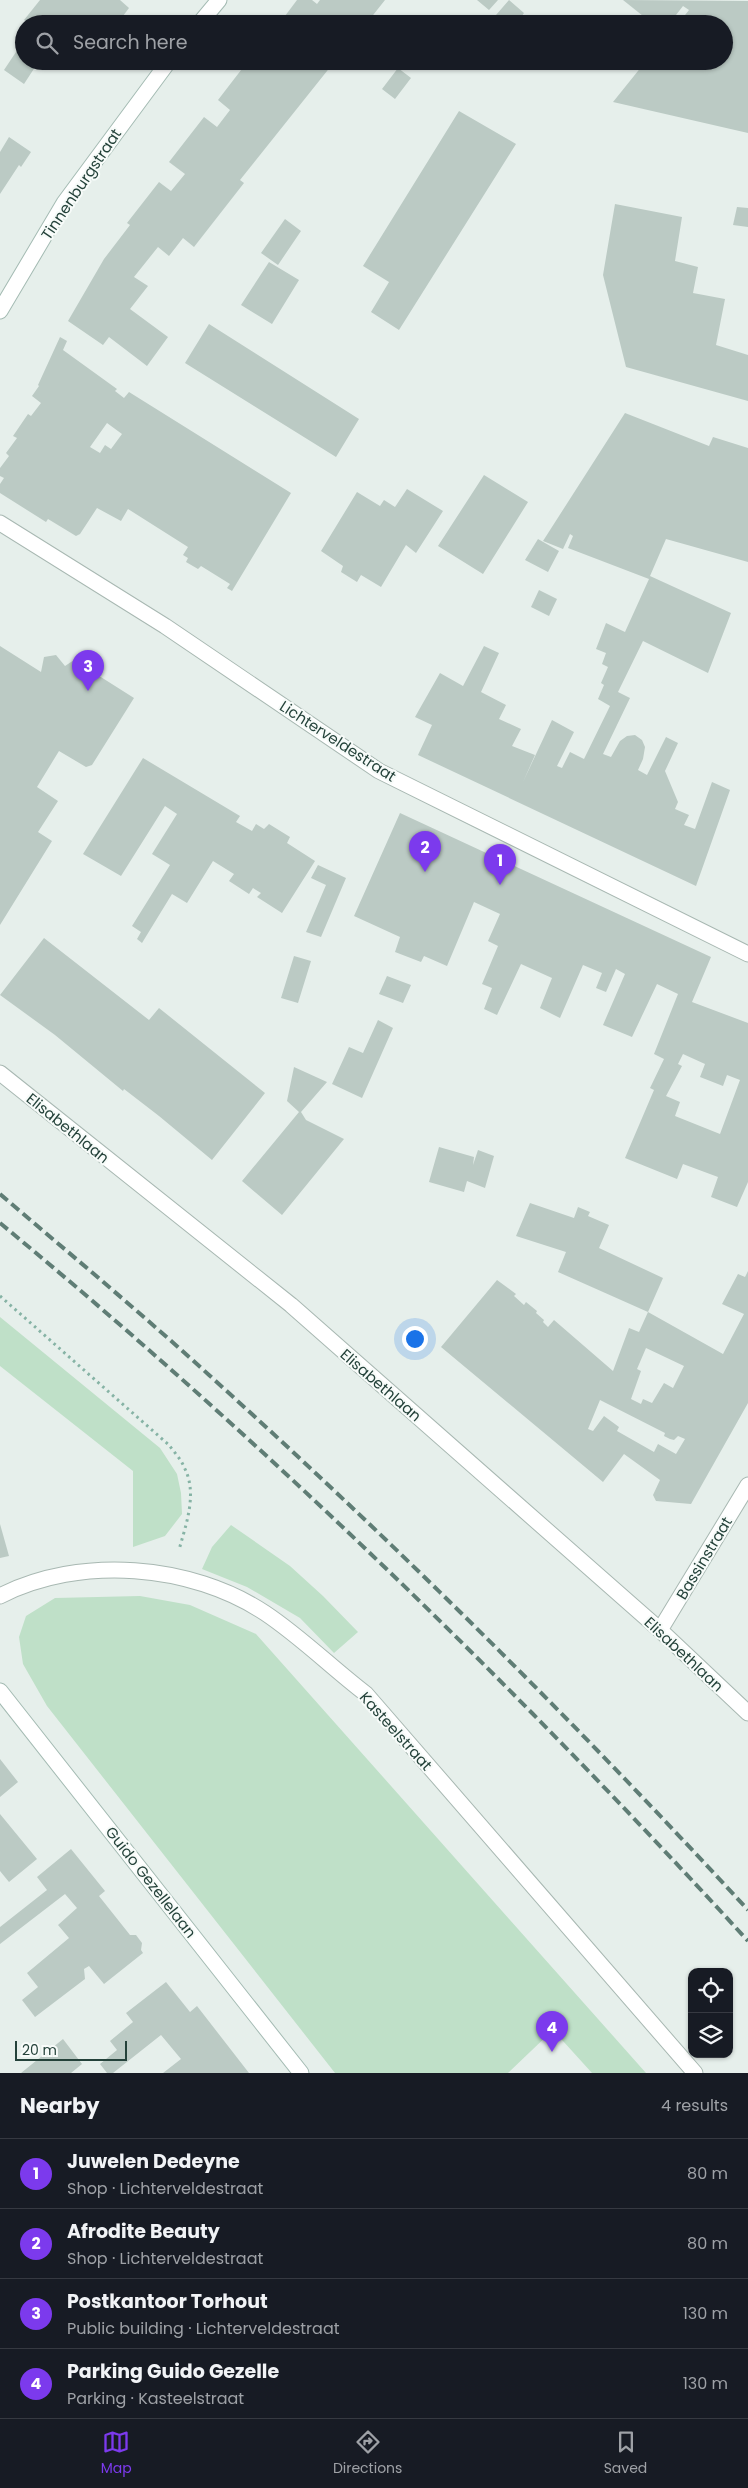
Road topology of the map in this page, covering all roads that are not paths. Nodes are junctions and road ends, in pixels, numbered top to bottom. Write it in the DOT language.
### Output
graph roads {
  1 [pos="219,0"];
  2 [pos="206,15"];
  3 [pos="162,70"];
  4 [pos="0,312"];
  5 [pos="0,523"];
  6 [pos="748,954"];
  7 [pos="0,1074"];
  8 [pos="748,1484"];
  9 [pos="743,1504"];
  10 [pos="0,1596"];
  11 [pos="660,1630"];
  12 [pos="0,1691"];
  13 [pos="748,1713"];
  14 [pos="301,2073"];
  15 [pos="695,2073"];
  1 -- 2 [label="street"];
  3 -- 4 [label="street, Tinnenburgstraat"];
  5 -- 6 [label="street, Lichterveldestraat"];
  7 -- 11 [label="street, Elisabethlaan"];
  8 -- 9 [label="street, Bassinstraat"];
  9 -- 11 [label="street, Bassinstraat"];
  10 -- 15 [label="street, Kasteelstraat"];
  11 -- 13 [label="street, Elisabethlaan"];
  12 -- 14 [label="street, Guido Gezellelaan"];
}
